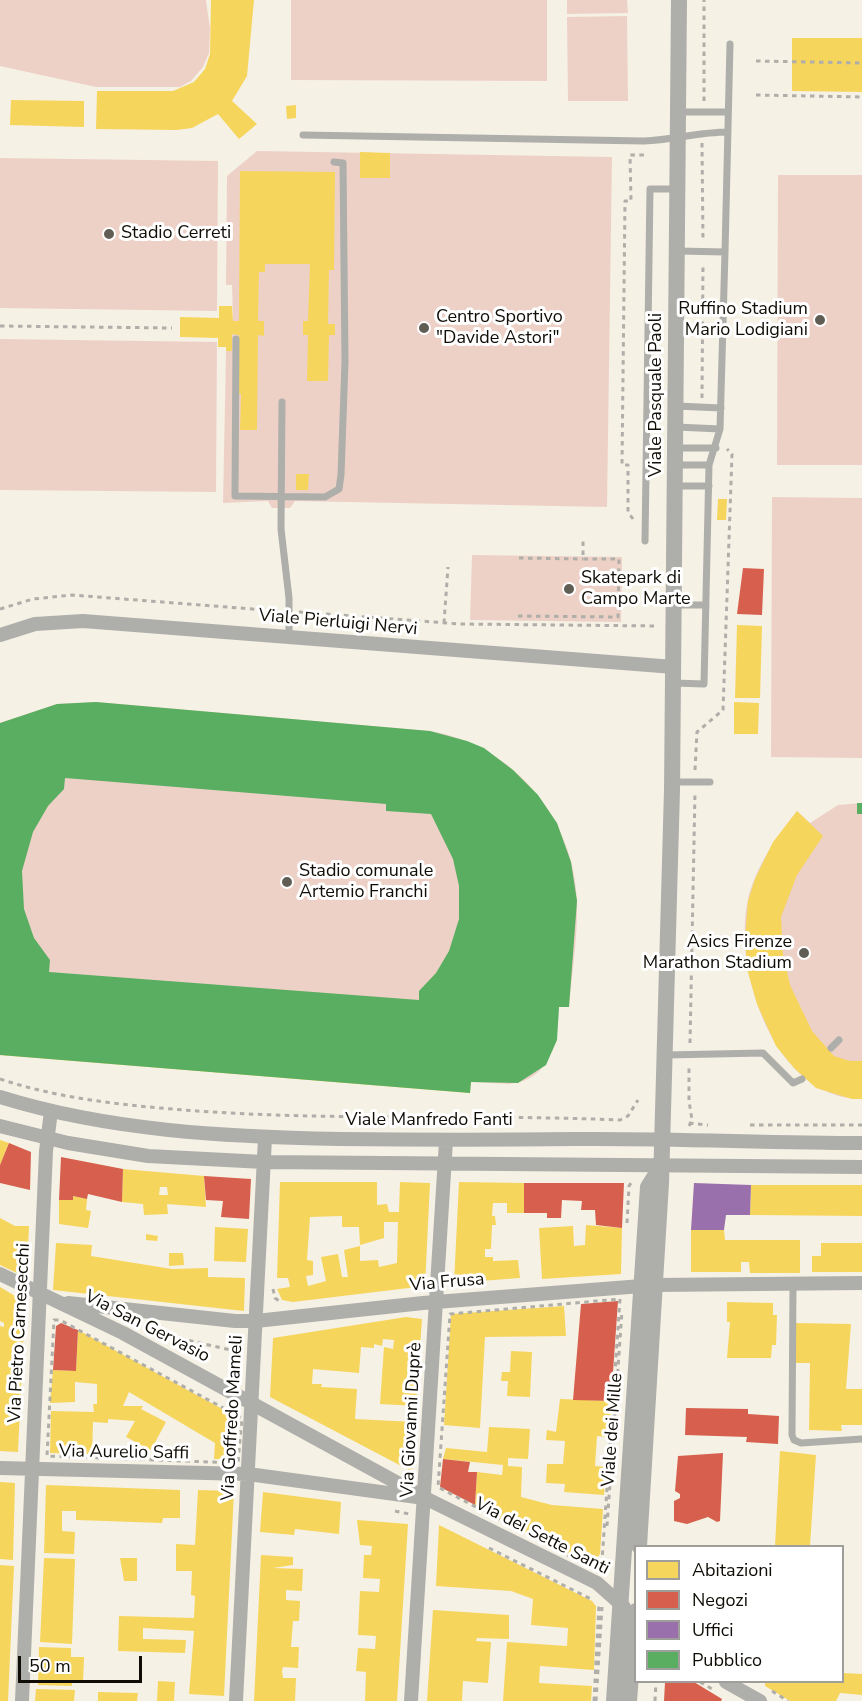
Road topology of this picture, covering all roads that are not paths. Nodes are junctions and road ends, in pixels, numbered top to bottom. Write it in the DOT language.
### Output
graph roads {
  1 [pos="679,0"];
  2 [pos="730,45"];
  3 [pos="678,112"];
  4 [pos="728,112"];
  5 [pos="728,132"];
  6 [pos="303,135"];
  7 [pos="678,138"];
  8 [pos="334,162"];
  9 [pos="678,189"];
  10 [pos="678,251"];
  11 [pos="724,252"];
  12 [pos="236,339"];
  13 [pos="282,402"];
  14 [pos="676,406"];
  15 [pos="721,408"];
  16 [pos="676,427"];
  17 [pos="720,429"];
  18 [pos="716,448"];
  19 [pos="676,457"];
  20 [pos="709,465"];
  21 [pos="676,486"];
  22 [pos="709,486"];
  23 [pos="281,497"];
  24 [pos="645,541"];
  25 [pos="706,604"];
  26 [pos="675,605"];
  27 [pos="0,635"];
  28 [pos="289,637"];
  29 [pos="674,675"];
  30 [pos="710,782"];
  31 [pos="672,786"];
  32 [pos="839,1040"];
  33 [pos="831,1048"];
  34 [pos="663,1055"];
  35 [pos="802,1079"];
  36 [pos="0,1096"];
  37 [pos="51,1111"];
  38 [pos="0,1126"];
  39 [pos="48,1138"];
  40 [pos="265,1138"];
  41 [pos="662,1140"];
  42 [pos="446,1141"];
  43 [pos="862,1143"];
  44 [pos="264,1162"];
  45 [pos="662,1164"];
  46 [pos="446,1165"];
  47 [pos="862,1167"];
  48 [pos="0,1274"];
  49 [pos="862,1283"];
  50 [pos="793,1284"];
  51 [pos="648,1285"];
  52 [pos="41,1294"];
  53 [pos="57,1302"];
  54 [pos="437,1302"];
  55 [pos="256,1321"];
  56 [pos="251,1403"];
  57 [pos="862,1439"];
  58 [pos="0,1468"];
  59 [pos="32,1469"];
  60 [pos="248,1474"];
  61 [pos="425,1498"];
  62 [pos="639,1545"];
  63 [pos="629,1607"];
  64 [pos="634,1649"];
  65 [pos="633,1679"];
  66 [pos="728,1683"];
  67 [pos="22,1701"];
  68 [pos="236,1701"];
  69 [pos="411,1701"];
  70 [pos="614,1701"];
  71 [pos="629,1701"];
  72 [pos="760,1701"];
  1 -- 3 [label="street, Viale Pasquale Paoli"];
  2 -- 4 [label="lane"];
  3 -- 4 [label="lane"];
  3 -- 7 [label="street, Viale Pasquale Paoli"];
  4 -- 5 [label="lane"];
  5 -- 7 [label="lane"];
  5 -- 11 [label="lane"];
  6 -- 7 [label="lane"];
  7 -- 9 [label="street, Viale Pasquale Paoli"];
  8 -- 23 [label="lane"];
  9 -- 10 [label="street, Viale Pasquale Paoli"];
  9 -- 24 [label="lane"];
  10 -- 11 [label="lane"];
  10 -- 14 [label="street, Viale Pasquale Paoli"];
  11 -- 15 [label="lane"];
  12 -- 23 [label="lane"];
  13 -- 23 [label="lane"];
  14 -- 15 [label="lane"];
  14 -- 16 [label="street, Viale Pasquale Paoli"];
  15 -- 17 [label="lane"];
  16 -- 17 [label="lane"];
  16 -- 19 [label="street, Viale Pasquale Paoli"];
  17 -- 18 [label="lane"];
  18 -- 19 [label="lane"];
  18 -- 20 [label="lane"];
  19 -- 20 [label="lane"];
  19 -- 21 [label="street, Viale Pasquale Paoli"];
  20 -- 22 [label="lane"];
  21 -- 22 [label="lane"];
  21 -- 26 [label="street, Viale Pasquale Paoli"];
  22 -- 25 [label="lane"];
  23 -- 28 [label="lane"];
  25 -- 26 [label="lane"];
  25 -- 29 [label="lane"];
  26 -- 29 [label="street, Viale Pasquale Paoli"];
  27 -- 28 [label="street, Viale Pierluigi Nervi"];
  28 -- 29 [label="street, Viale Pierluigi Nervi"];
  29 -- 31 [label="street, Viale Pasquale Paoli"];
  30 -- 31 [label="lane"];
  31 -- 34 [label="street, Viale Pasquale Paoli"];
  32 -- 33 [label="lane"];
  34 -- 35 [label="lane"];
  34 -- 41 [label="street, Viale dei Mille"];
  36 -- 37 [label="street, Viale Manfredo Fanti"];
  37 -- 39 [label="street, Via Pietro Carnesecchi"];
  37 -- 40 [label="street, Viale Manfredo Fanti"];
  38 -- 39 [label="street"];
  39 -- 44 [label="street"];
  39 -- 52 [label="street, Via Pietro Carnesecchi"];
  40 -- 42 [label="street, Viale Manfredo Fanti"];
  40 -- 44 [label="street, Via Goffredo Mameli"];
  41 -- 42 [label="street, Viale Manfredo Fanti"];
  41 -- 43 [label="street, Viale Manfredo Fanti"];
  41 -- 45 [label="street, Viale dei Mille"];
  42 -- 46 [label="street, Via Giovanni Duprè"];
  44 -- 46 [label="street"];
  44 -- 55 [label="street, Via Goffredo Mameli"];
  45 -- 46 [label="street"];
  45 -- 47 [label="street"];
  45 -- 51 [label="street, Viale dei Mille"];
  46 -- 54 [label="street, Via Giovanni Duprè"];
  48 -- 52 [label="street, Via San Gervasio"];
  49 -- 50 [label="street, Via Frusa"];
  50 -- 51 [label="street, Via Frusa"];
  50 -- 57 [label="lane"];
  51 -- 54 [label="street, Via Frusa"];
  51 -- 62 [label="street, Viale dei Mille"];
  51 -- 63 [label="street, Viale dei Mille"];
  52 -- 53 [label="street, Via San Gervasio"];
  52 -- 59 [label="street, Via Pietro Carnesecchi"];
  53 -- 55 [label="street, Via San Gervasio"];
  53 -- 56 [label="street, Via San Gervasio"];
  54 -- 55 [label="street, Via Frusa"];
  54 -- 61 [label="street, Via Giovanni Duprè"];
  55 -- 56 [label="street, Via Goffredo Mameli"];
  56 -- 60 [label="street, Via Goffredo Mameli"];
  56 -- 61 [label="street, Via dei Sette Santi"];
  58 -- 59 [label="street, Via Aurelio Saffi"];
  59 -- 60 [label="street, Via Aurelio Saffi"];
  59 -- 67 [label="street, Via Pietro Carnesecchi"];
  60 -- 61 [label="street, Via dei Sette Santi"];
  60 -- 68 [label="street, Via Goffredo Mameli"];
  61 -- 63 [label="street, Via dei Sette Santi"];
  61 -- 69 [label="street, Via Giovanni Duprè"];
  63 -- 70 [label="street, Viale dei Mille"];
  64 -- 65 [label="street, Viale dei Mille"];
  65 -- 71 [label="street, Viale dei Mille"];
  66 -- 72 [label="street"];
}
